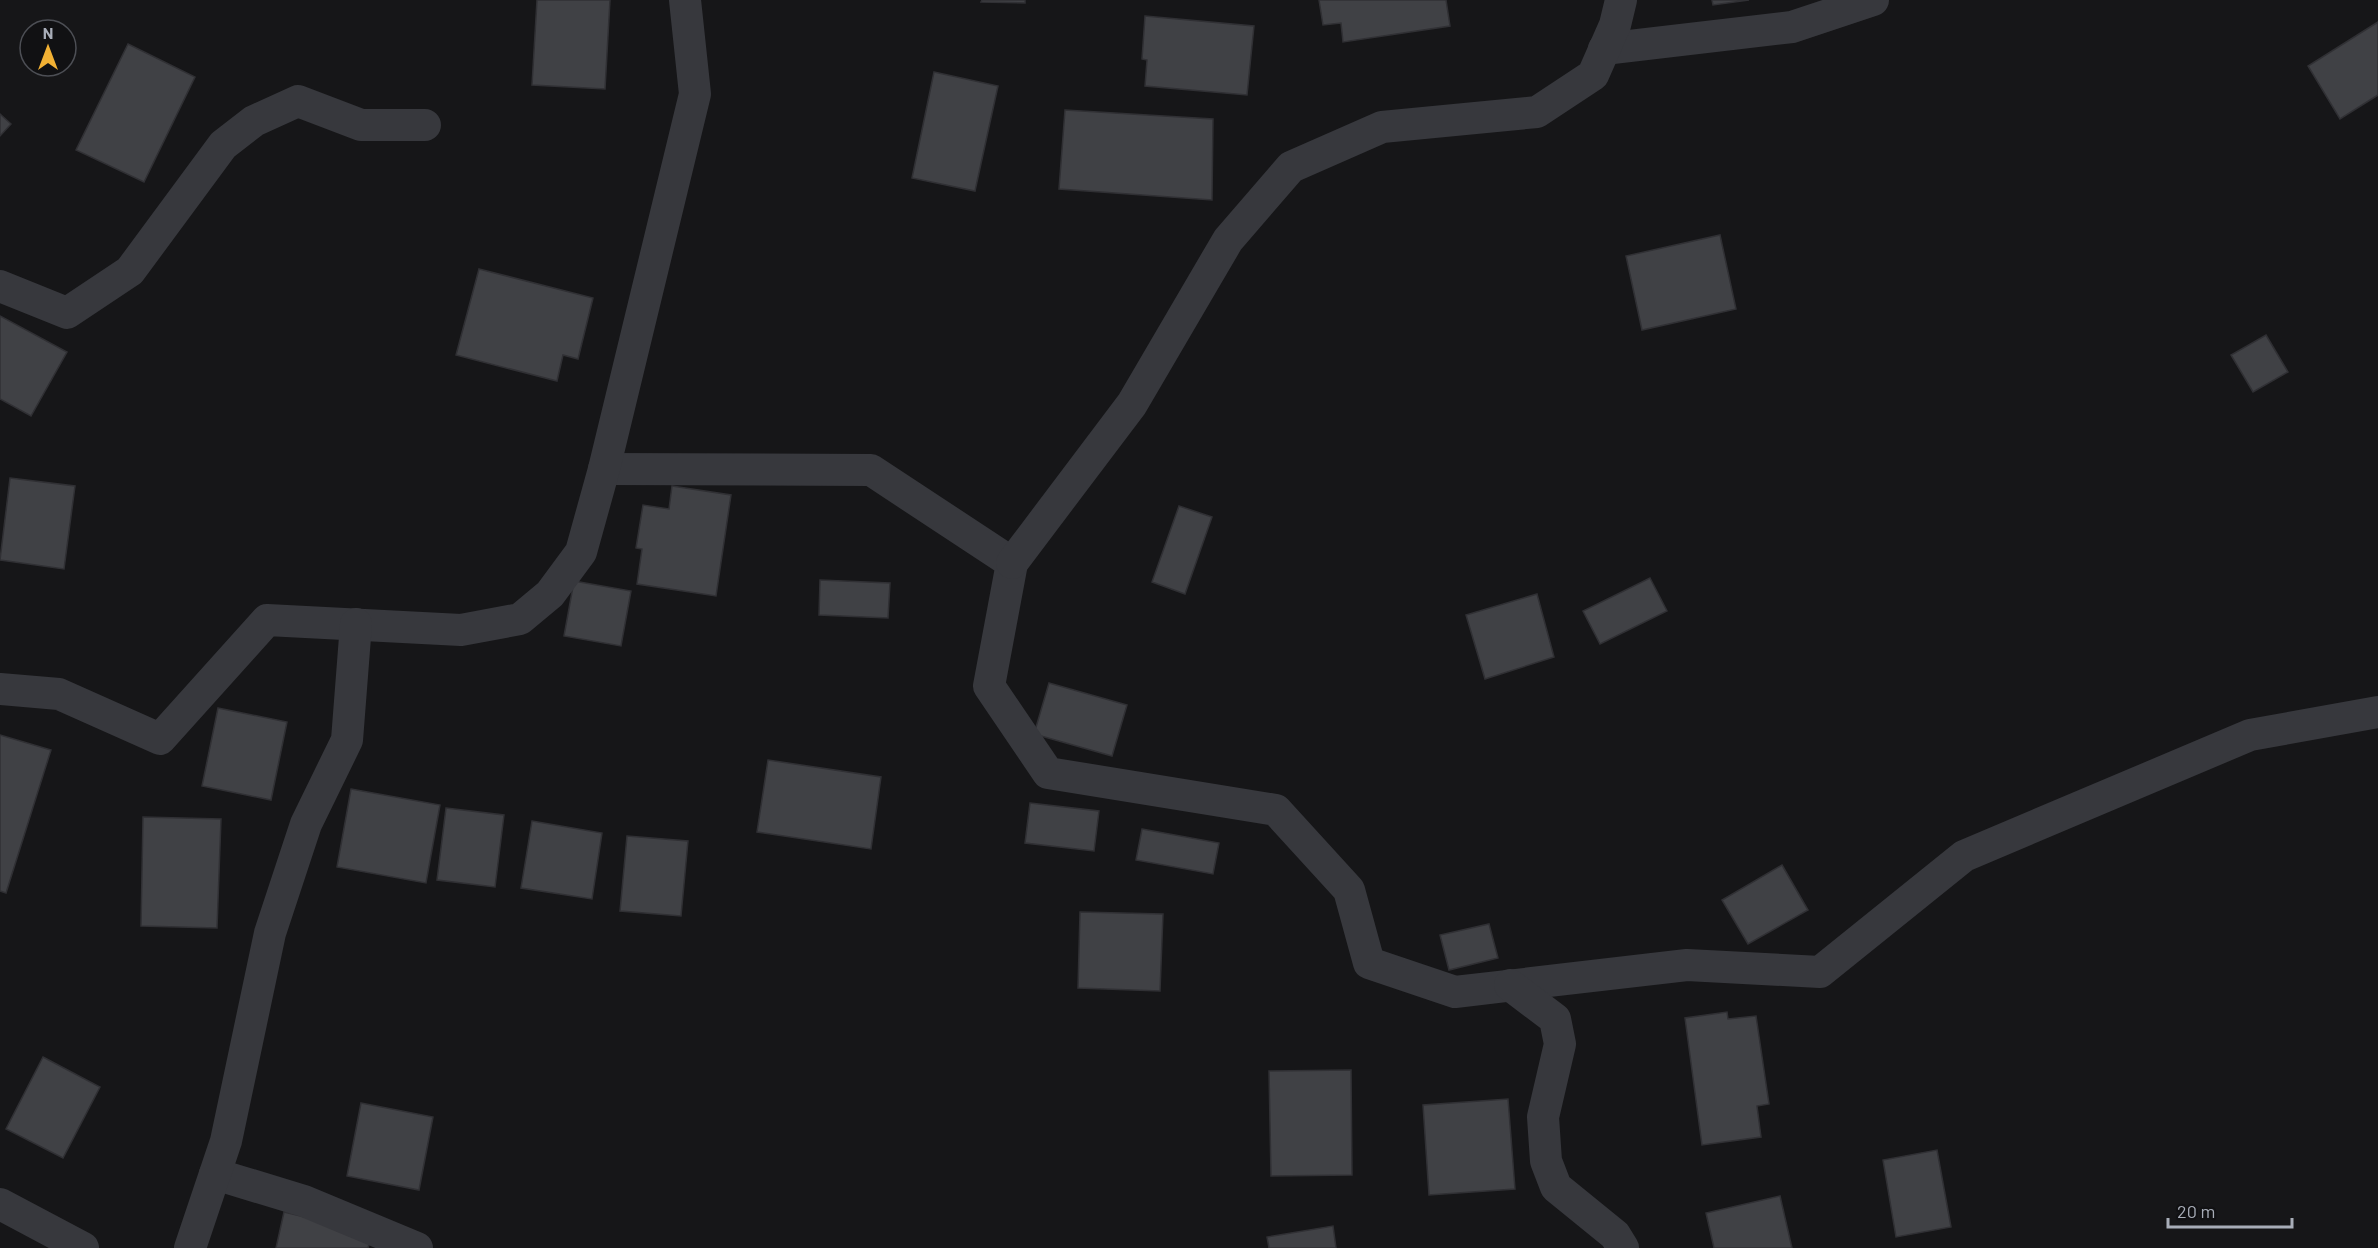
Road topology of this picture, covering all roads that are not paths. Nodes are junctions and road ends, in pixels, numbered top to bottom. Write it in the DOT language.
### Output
graph roads {
  1 [pos="685,0"];
  2 [pos="1621,0"];
  3 [pos="1873,0"];
  4 [pos="1604,49"];
  5 [pos="425,125"];
  6 [pos="0,286"];
  7 [pos="604,469"];
  8 [pos="1012,563"];
  9 [pos="356,624"];
  10 [pos="0,689"];
  11 [pos="2378,712"];
  12 [pos="1510,986"];
  13 [pos="215,1174"];
  14 [pos="0,1204"];
  15 [pos="83,1248"];
  16 [pos="190,1248"];
  17 [pos="417,1248"];
  18 [pos="1623,1248"];
  1 -- 7 [label="street"];
  2 -- 4 [label="street"];
  3 -- 4 [label="street"];
  4 -- 8 [label="street"];
  5 -- 6 [label="street"];
  7 -- 8 [label="street"];
  7 -- 9 [label="street"];
  8 -- 12 [label="street"];
  9 -- 10 [label="street"];
  9 -- 13 [label="street"];
  11 -- 12 [label="street"];
  12 -- 18 [label="street"];
  13 -- 16 [label="street"];
  13 -- 17 [label="street"];
  14 -- 15 [label="street"];
}
